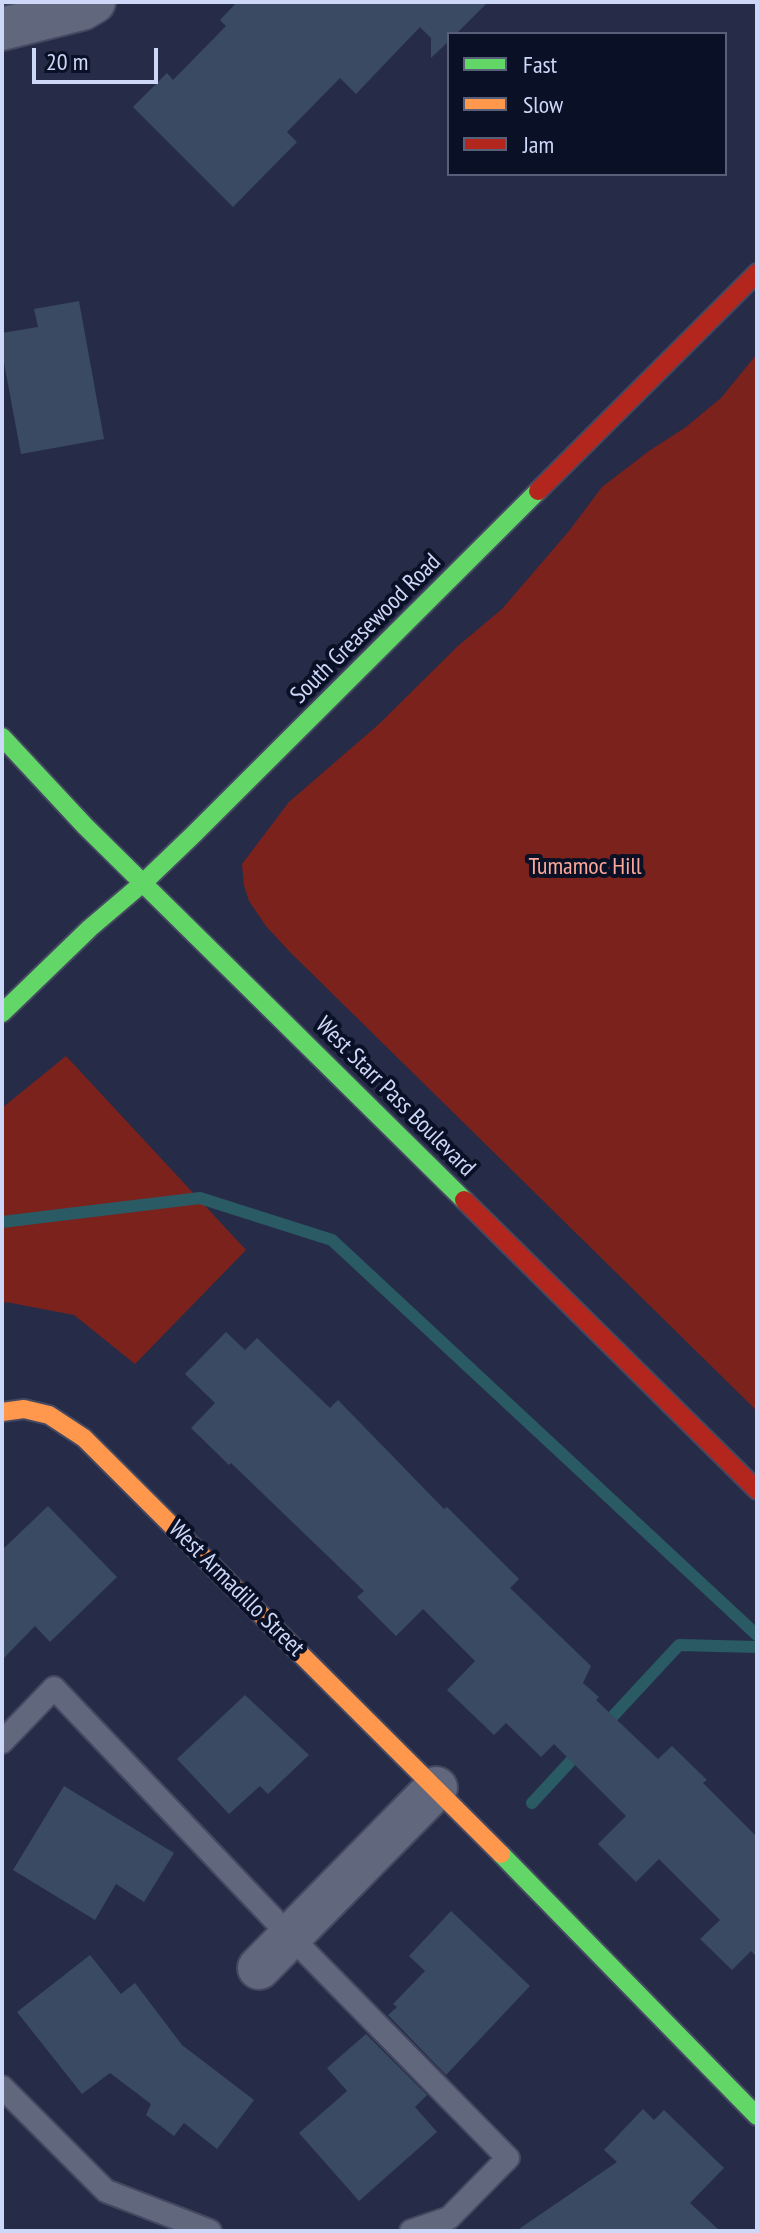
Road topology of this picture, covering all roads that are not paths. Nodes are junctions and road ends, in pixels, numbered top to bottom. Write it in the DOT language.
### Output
graph roads {
  1 [pos="94,2"];
  2 [pos="2,29"];
  3 [pos="757,273"];
  4 [pos="2,737"];
  5 [pos="144,882"];
  6 [pos="2,1013"];
  7 [pos="2,1412"];
  8 [pos="757,1490"];
  9 [pos="2,1742"];
  10 [pos="436,1788"];
  11 [pos="290,1936"];
  12 [pos="259,1968"];
  13 [pos="2,2087"];
  14 [pos="757,2116"];
  15 [pos="210,2231"];
  16 [pos="411,2231"];
  1 -- 2 [label="street"];
  3 -- 5 [label="main road, South Greasewood Road"];
  4 -- 5 [label="main road, West Starr Pass Boulevard"];
  5 -- 6 [label="main road, South Greasewood Road"];
  5 -- 8 [label="main road, West Starr Pass Boulevard"];
  7 -- 10 [label="main road, West Armadillo Street"];
  9 -- 11 [label="lane"];
  10 -- 11 [label="street"];
  10 -- 14 [label="main road, West Armadillo Street"];
  11 -- 12 [label="street"];
  11 -- 16 [label="lane"];
  13 -- 15 [label="lane"];
}
